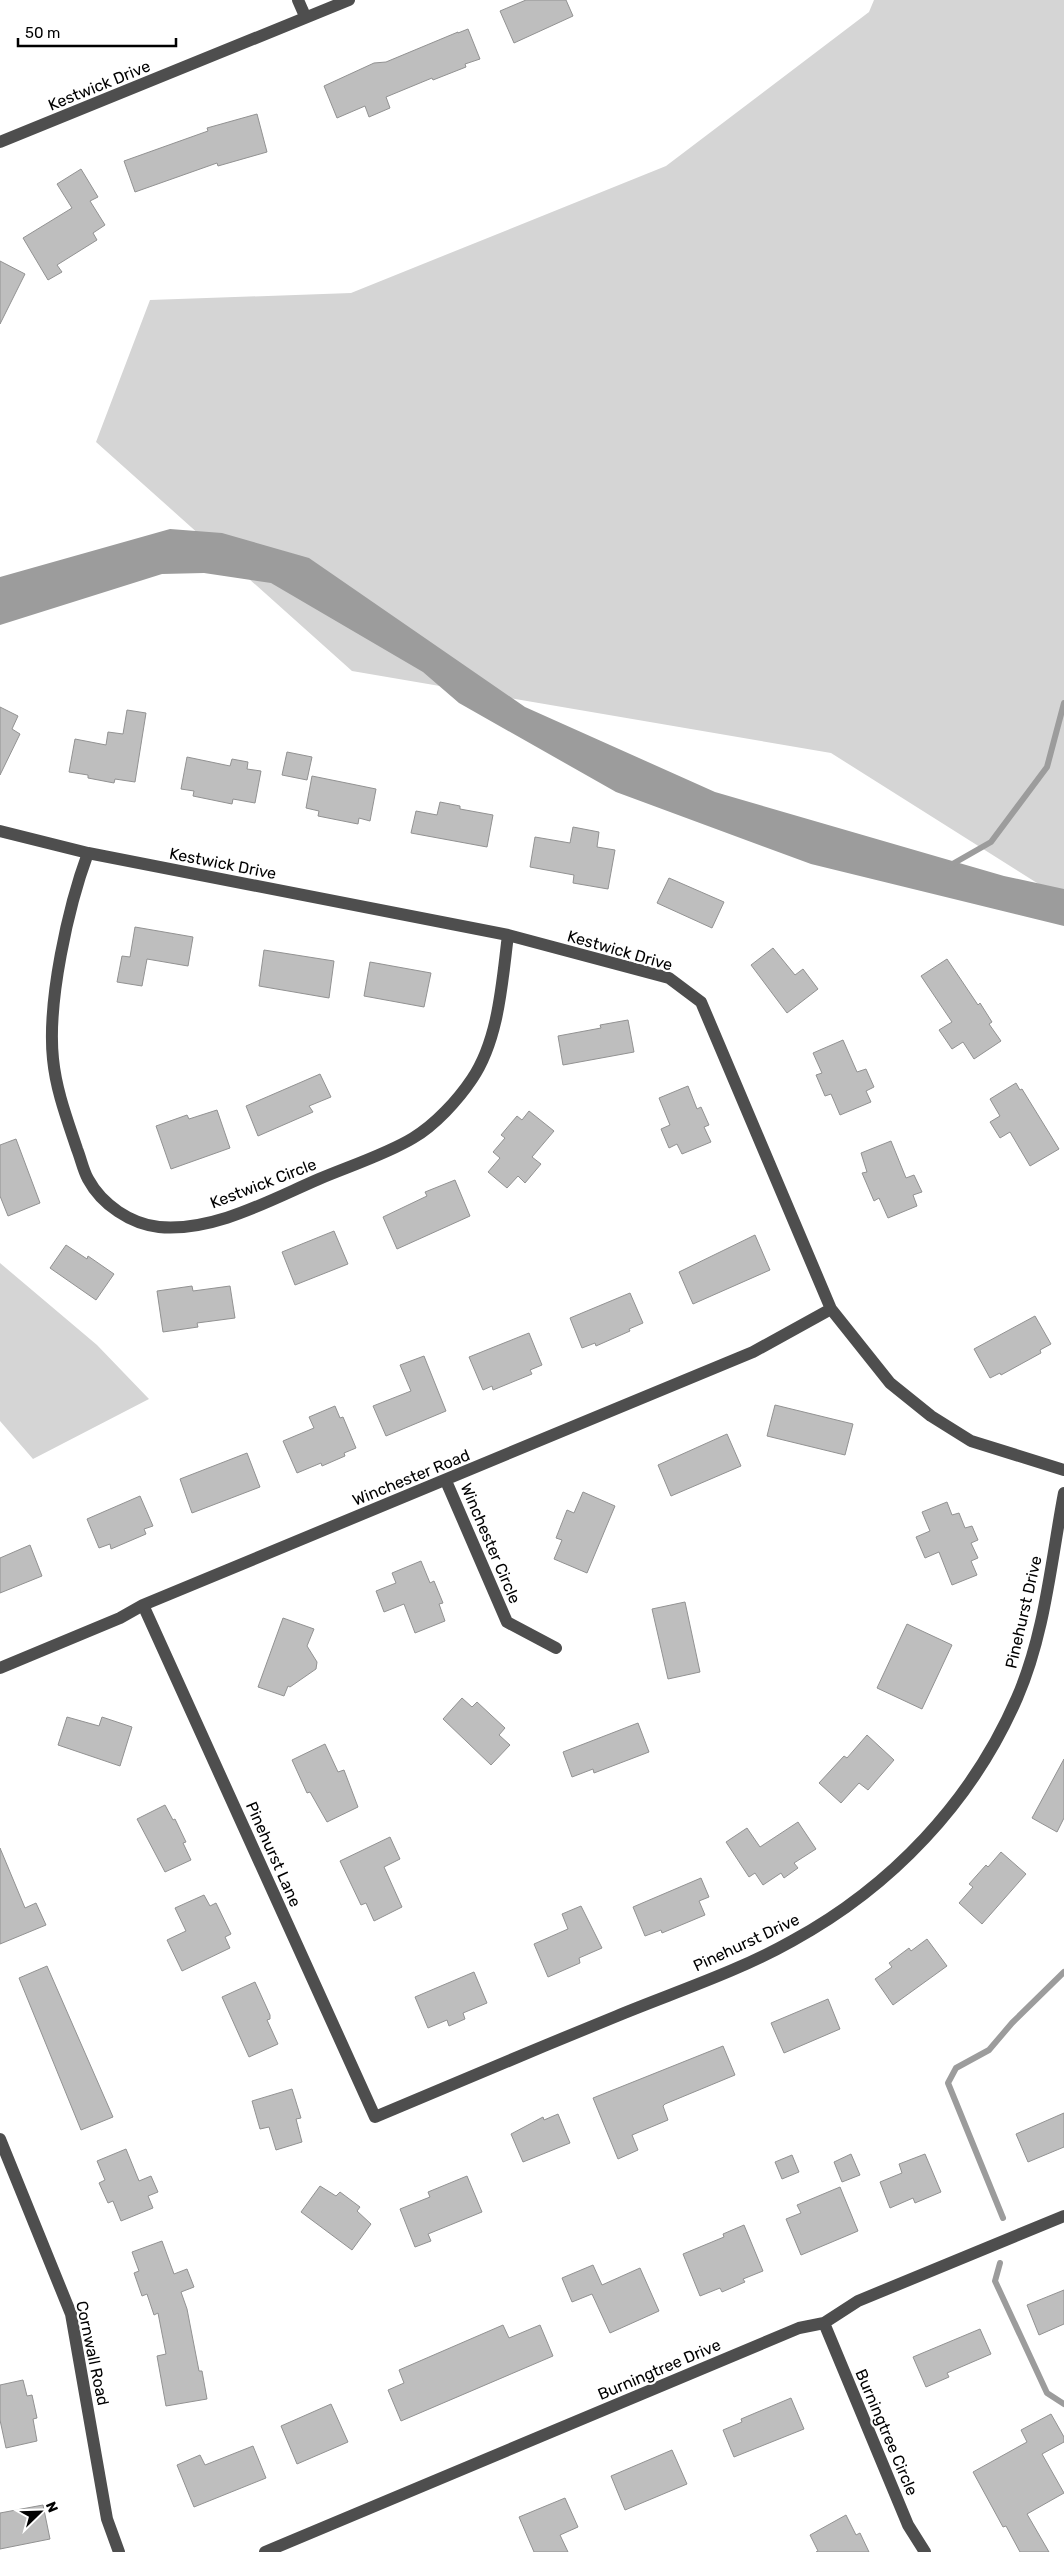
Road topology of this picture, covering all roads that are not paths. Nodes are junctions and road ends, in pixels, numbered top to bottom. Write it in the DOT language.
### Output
graph roads {
  1 [pos="298,0"];
  2 [pos="349,0"];
  3 [pos="305,16"];
  4 [pos="0,142"];
  5 [pos="0,831"];
  6 [pos="88,853"];
  7 [pos="508,935"];
  8 [pos="831,1309"];
  9 [pos="1064,1470"];
  10 [pos="446,1481"];
  11 [pos="1064,1493"];
  12 [pos="143,1605"];
  13 [pos="556,1648"];
  14 [pos="0,1668"];
  15 [pos="375,2117"];
  16 [pos="0,2140"];
  17 [pos="1064,2216"];
  18 [pos="824,2323"];
  19 [pos="119,2552"];
  20 [pos="265,2552"];
  21 [pos="925,2552"];
  1 -- 3 [label="street"];
  2 -- 3 [label="street, Kestwick Drive"];
  3 -- 4 [label="street, Kestwick Drive"];
  5 -- 6 [label="street, Kestwick Drive"];
  6 -- 7 [label="street, Kestwick Drive"];
  6 -- 7 [label="street, Kestwick Circle"];
  7 -- 8 [label="street, Kestwick Drive"];
  8 -- 9 [label="street, Kestwick Drive"];
  8 -- 10 [label="street, Winchester Road"];
  10 -- 12 [label="street, Winchester Road"];
  10 -- 13 [label="street, Winchester Circle"];
  11 -- 15 [label="street, Pinehurst Drive"];
  12 -- 14 [label="street, Winchester Road"];
  12 -- 15 [label="street, Pinehurst Lane"];
  16 -- 19 [label="street, Cornwall Road"];
  17 -- 18 [label="street, Burningtree Drive"];
  18 -- 20 [label="street, Burningtree Drive"];
  18 -- 21 [label="street, Burningtree Circle"];
}
